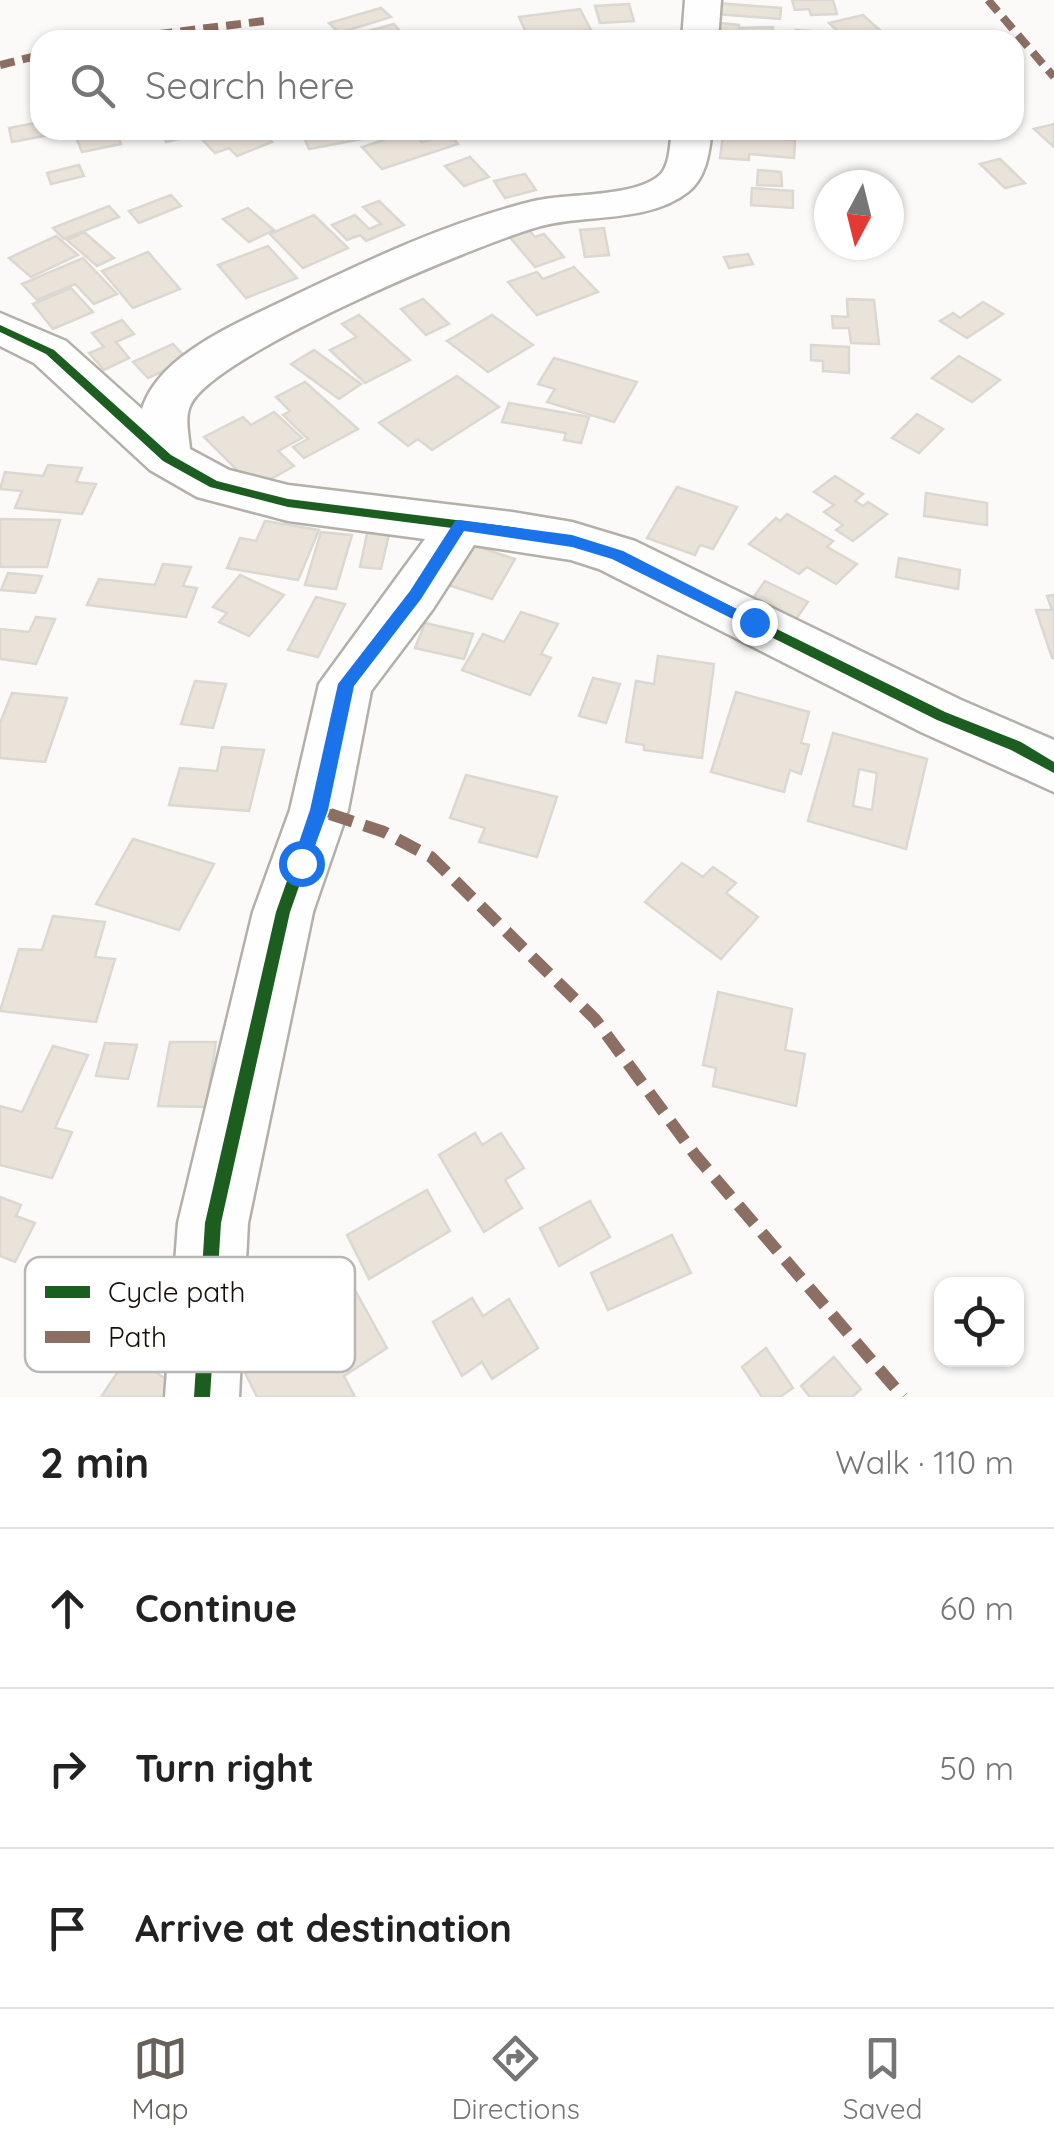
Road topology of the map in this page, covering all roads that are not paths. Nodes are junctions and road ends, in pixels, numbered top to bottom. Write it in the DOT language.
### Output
graph roads {
  1 [pos="704,0"];
  2 [pos="701,30"];
  3 [pos="690,140"];
  4 [pos="0,328"];
  5 [pos="167,458"];
  6 [pos="460,525"];
  7 [pos="1054,768"];
  8 [pos="211,1257"];
  9 [pos="204,1372"];
  10 [pos="202,1397"];
  1 -- 2 [label="street"];
  3 -- 5 [label="street"];
  4 -- 5 [label="street"];
  5 -- 6 [label="street"];
  6 -- 7 [label="street"];
  6 -- 8 [label="street"];
  9 -- 10 [label="street"];
}
